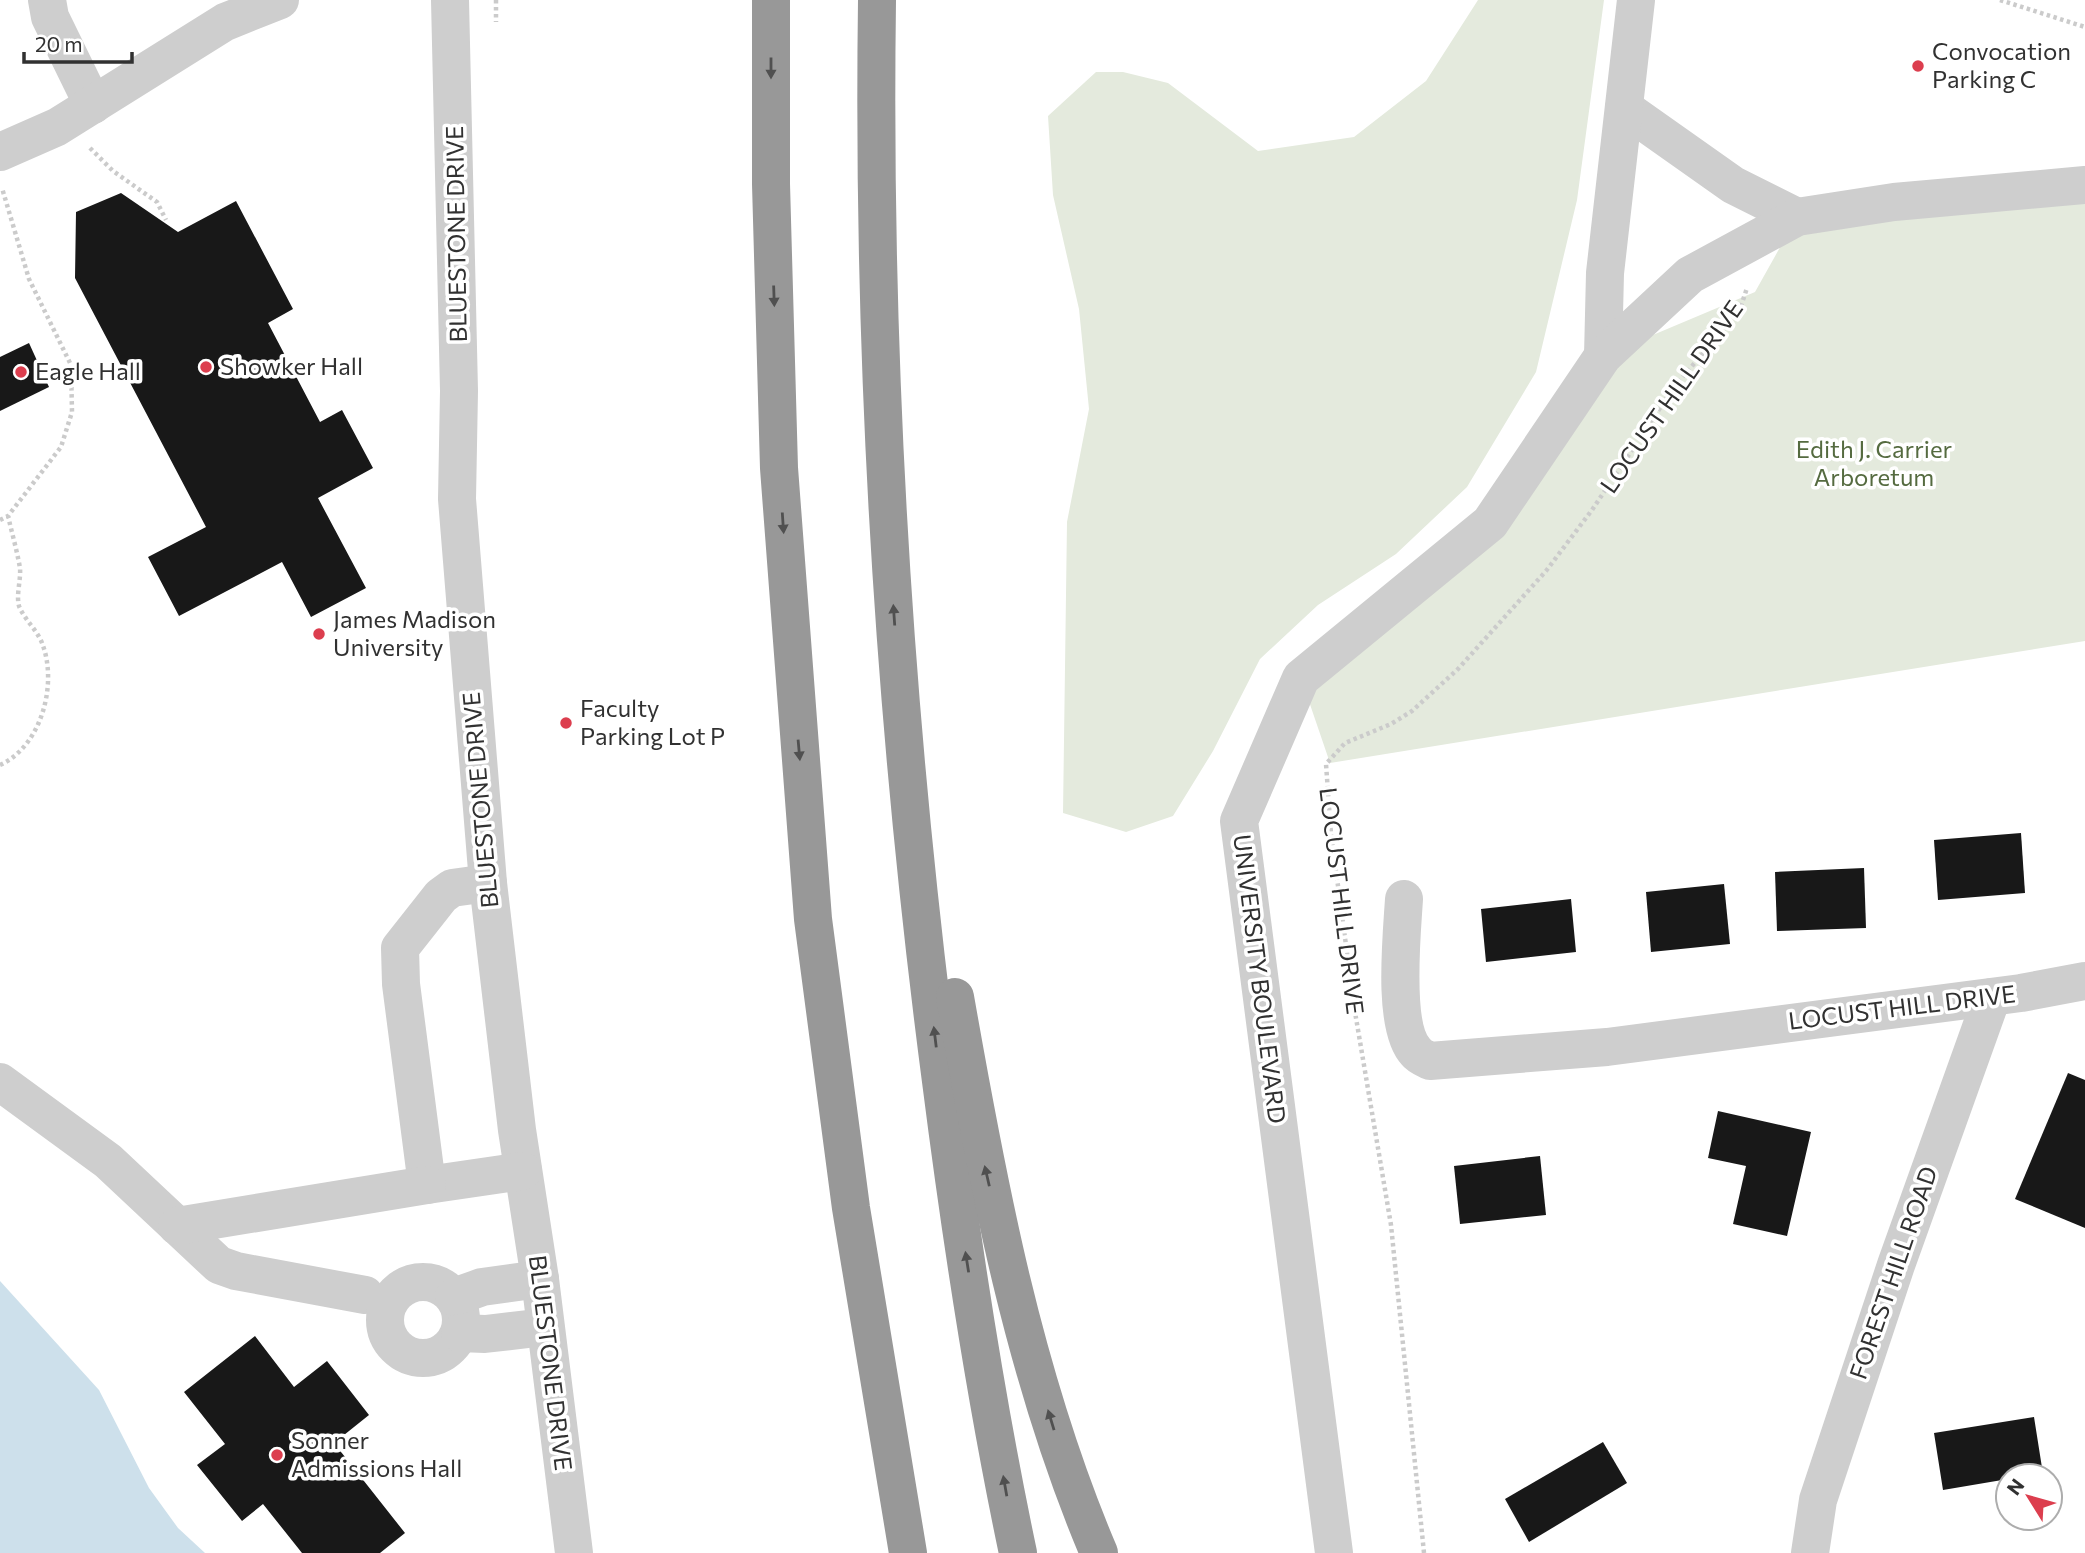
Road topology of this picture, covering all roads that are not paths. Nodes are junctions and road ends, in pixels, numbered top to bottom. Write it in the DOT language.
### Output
graph roads {
  1 [pos="47,0"];
  2 [pos="279,0"];
  3 [pos="450,0"];
  4 [pos="771,0"];
  5 [pos="877,0"];
  6 [pos="1636,0"];
  7 [pos="93,105"];
  8 [pos="1624,108"];
  9 [pos="1,170"];
  10 [pos="2085,185"];
  11 [pos="1797,217"];
  12 [pos="1603,356"];
  13 [pos="897,671"];
  14 [pos="488,883"];
  15 [pos="1404,899"];
  16 [pos="2085,981"];
  17 [pos="1992,997"];
  18 [pos="0,1082"];
  19 [pos="523,1171"];
  20 [pos="427,1185"];
  21 [pos="851,1208"];
  22 [pos="177,1226"];
  23 [pos="540,1279"];
  24 [pos="365,1296"];
  25 [pos="545,1327"];
  26 [pos="574,1553"];
  27 [pos="895,1553"];
  28 [pos="908,1553"];
  29 [pos="1018,1553"];
  30 [pos="1099,1553"];
  31 [pos="1334,1553"];
  32 [pos="1810,1553"];
  1 -- 7 [label="street"];
  2 -- 7 [label="street"];
  3 -- 14 [label="street, BLUESTONE DRIVE"];
  4 -- 21 [label="highway, one-way"];
  13 -- 5 [label="highway, one-way"];
  6 -- 8 [label="street"];
  7 -- 9 [label="street"];
  8 -- 11 [label="street"];
  8 -- 12 [label="street"];
  10 -- 11 [label="street, UNIVERSITY BOULEVARD"];
  11 -- 12 [label="street, UNIVERSITY BOULEVARD"];
  12 -- 31 [label="street, UNIVERSITY BOULEVARD"];
  29 -- 13 [label="highway, one-way"];
  30 -- 13 [label="highway, one-way"];
  14 -- 19 [label="street, BLUESTONE DRIVE"];
  14 -- 20 [label="street"];
  15 -- 17 [label="street, LOCUST HILL DRIVE"];
  16 -- 17 [label="street, LOCUST HILL DRIVE"];
  17 -- 32 [label="street, FOREST HILL ROAD"];
  18 -- 22 [label="street"];
  19 -- 20 [label="street"];
  19 -- 23 [label="street, BLUESTONE DRIVE"];
  20 -- 22 [label="street"];
  21 -- 27 [label="highway"];
  21 -- 28 [label="highway"];
  22 -- 24 [label="street"];
  23 -- 25 [label="street, BLUESTONE DRIVE"];
  23 -- 25 [label="street"];
  25 -- 26 [label="street, BLUESTONE DRIVE"];
}
